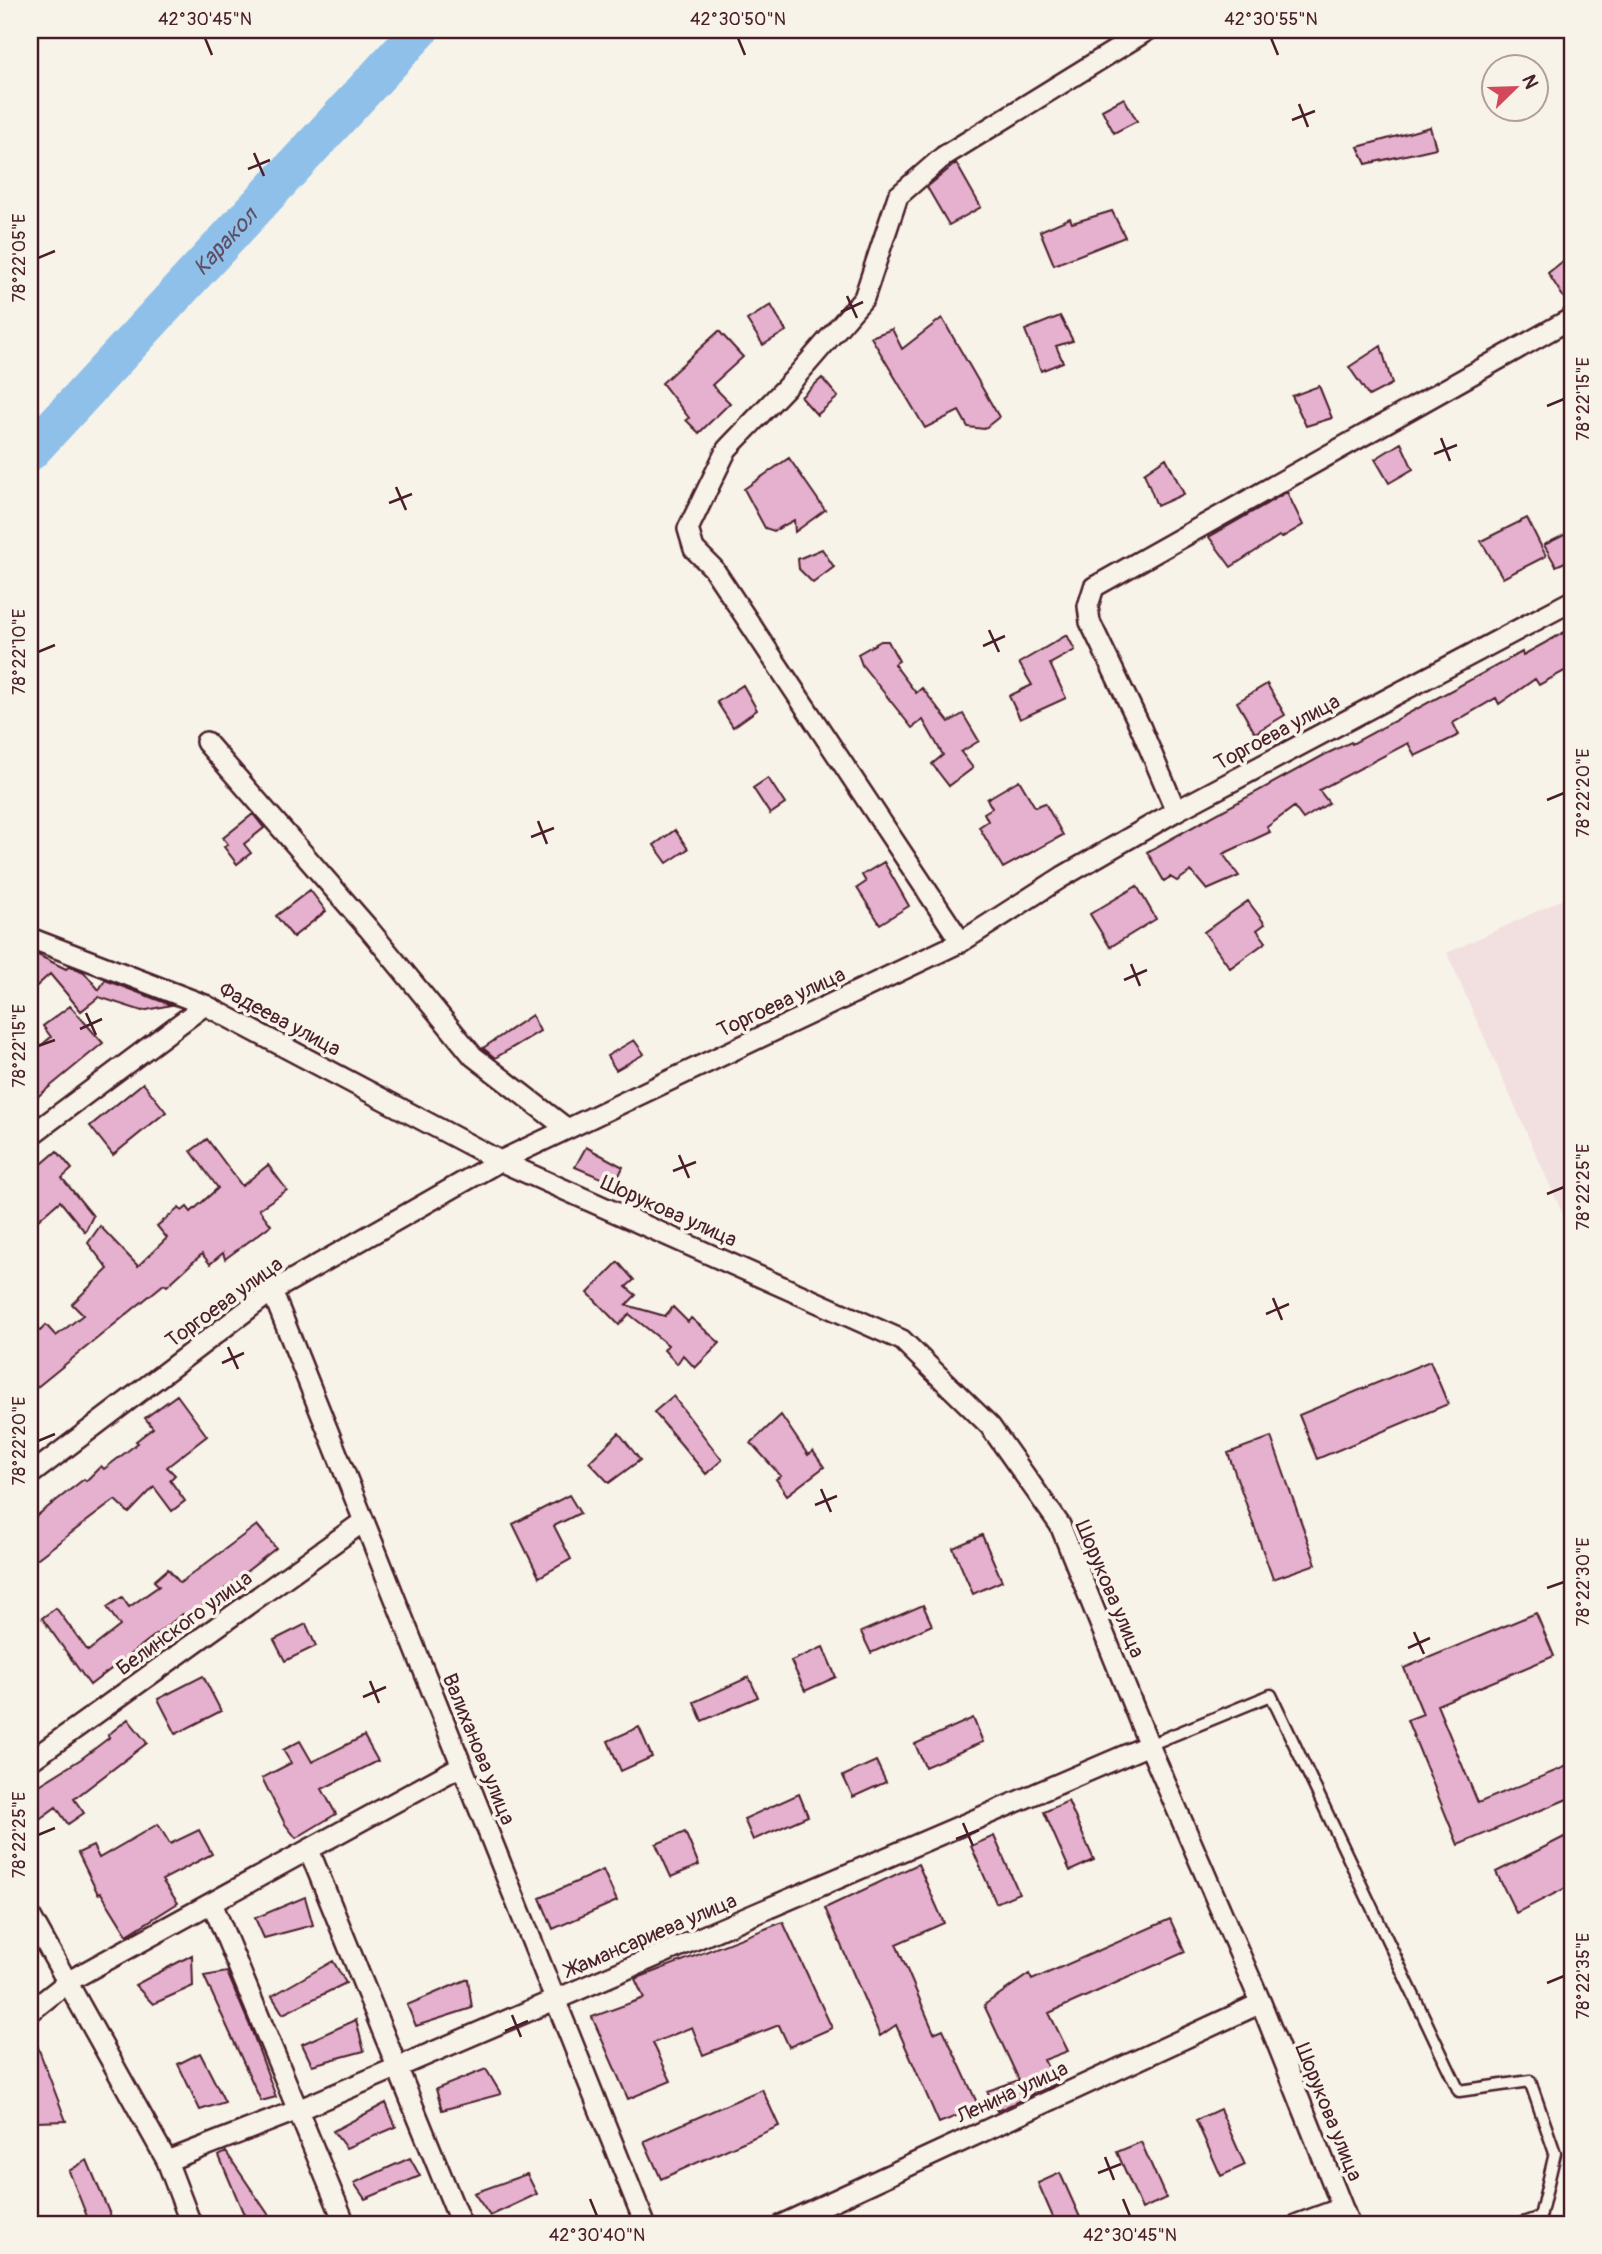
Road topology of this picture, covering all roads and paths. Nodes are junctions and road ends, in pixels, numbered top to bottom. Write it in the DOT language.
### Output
graph roads {
  1 [pos="1148,30"];
  2 [pos="1572,318"];
  3 [pos="1572,601"];
  4 [pos="206,742"];
  5 [pos="1176,811"];
  6 [pos="30,938"];
  7 [pos="961,942"];
  8 [pos="205,1005"];
  9 [pos="566,1128"];
  10 [pos="30,1136"];
  11 [pos="500,1161"];
  12 [pos="272,1291"];
  13 [pos="30,1475"];
  14 [pos="364,1521"];
  15 [pos="1149,1745"];
  16 [pos="30,1761"];
  17 [pos="461,1766"];
  18 [pos="309,1850"];
  19 [pos="212,1903"];
  20 [pos="30,1915"];
  21 [pos="69,1982"];
  22 [pos="554,2001"];
  23 [pos="1261,2003"];
  24 [pos="30,2012"];
  25 [pos="396,2068"];
  26 [pos="298,2110"];
  27 [pos="167,2161"];
  28 [pos="1345,2216"];
  29 [pos="191,2224"];
  30 [pos="345,2224"];
  31 [pos="460,2224"];
  32 [pos="645,2224"];
  33 [pos="783,2224"];
  34 [pos="1298,2224"];
  35 [pos="1520,2224"];
  1 -- 7 [label="street"];
  2 -- 5 [label="street"];
  3 -- 5 [label="street, Торгоева улица"];
  4 -- 9 [label="street"];
  5 -- 7 [label="street, Торгоева улица"];
  6 -- 8 [label="street, Фадеева улица"];
  7 -- 9 [label="street, Торгоева улица"];
  8 -- 10 [label="street"];
  8 -- 11 [label="street, Фадеева улица"];
  9 -- 11 [label="street, Торгоева улица"];
  11 -- 12 [label="street, Торгоева улица"];
  11 -- 15 [label="street, Шорукова улица"];
  12 -- 13 [label="street, Торгоева улица"];
  12 -- 14 [label="street, Валиханова улица"];
  14 -- 16 [label="street, Белинского улица"];
  14 -- 17 [label="street, Валиханова улица"];
  15 -- 22 [label="street, Жамансариева улица"];
  15 -- 23 [label="street, Шорукова улица"];
  15 -- 35 [label="lane"];
  17 -- 18 [label="street"];
  17 -- 22 [label="street, Валиханова улица"];
  18 -- 19 [label="street"];
  18 -- 25 [label="street"];
  19 -- 21 [label="street"];
  19 -- 26 [label="street"];
  20 -- 21 [label="street"];
  21 -- 24 [label="street"];
  21 -- 27 [label="street"];
  22 -- 25 [label="street, Жамансариева улица"];
  22 -- 32 [label="street, Валиханова улица"];
  23 -- 28 [label="street, Шорукова улица"];
  23 -- 33 [label="street, Ленина улица"];
  25 -- 26 [label="street, Жамансариева улица"];
  25 -- 31 [label="street"];
  26 -- 27 [label="street, Жамансариева улица"];
  26 -- 30 [label="street"];
  27 -- 29 [label="street"];
  28 -- 34 [label="street"];
}
